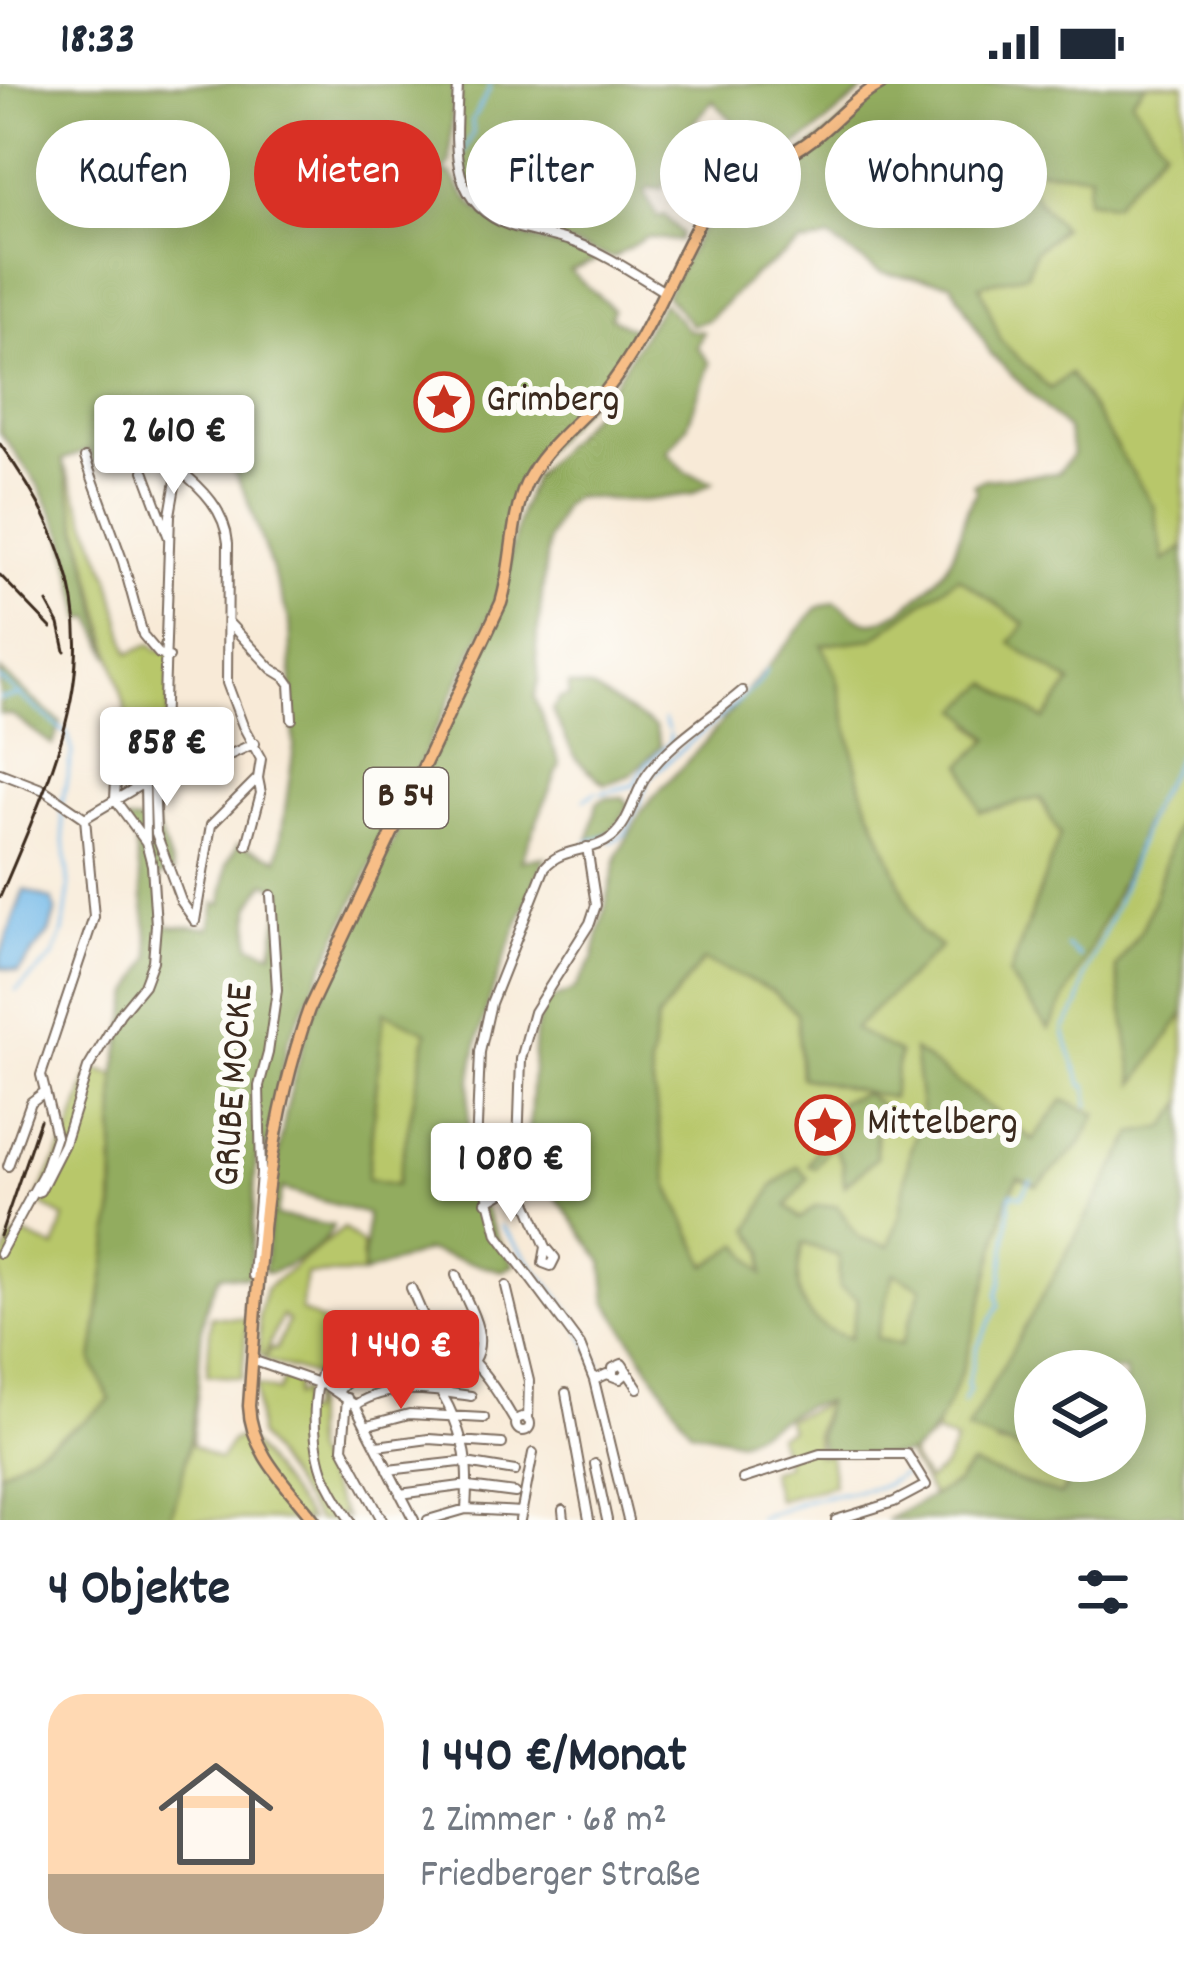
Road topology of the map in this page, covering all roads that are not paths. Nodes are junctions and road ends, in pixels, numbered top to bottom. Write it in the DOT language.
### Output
graph roads {
  1 [pos="458,84"];
  2 [pos="880,84"];
  3 [pos="663,291"];
  4 [pos="85,458"];
  5 [pos="144,471"];
  6 [pos="170,539"];
  7 [pos="227,621"];
  8 [pos="169,657"];
  9 [pos="742,691"];
  10 [pos="292,719"];
  11 [pos="212,721"];
  12 [pos="112,737"];
  13 [pos="255,743"];
  14 [pos="226,756"];
  15 [pos="0,773"];
  16 [pos="153,778"];
  17 [pos="258,778"];
  18 [pos="115,800"];
  19 [pos="86,818"];
  20 [pos="146,842"];
  21 [pos="247,845"];
  22 [pos="586,848"];
  23 [pos="271,895"];
  24 [pos="44,1093"];
  25 [pos="8,1166"];
  26 [pos="517,1178"];
  27 [pos="31,1194"];
  28 [pos="486,1202"];
  29 [pos="546,1247"];
  30 [pos="0,1253"];
  31 [pos="259,1270"];
  32 [pos="456,1275"];
  33 [pos="506,1286"];
  34 [pos="410,1288"];
  35 [pos="434,1341"];
  36 [pos="402,1348"];
  37 [pos="474,1360"];
  38 [pos="255,1363"];
  39 [pos="425,1369"];
  40 [pos="459,1372"];
  41 [pos="594,1381"];
  42 [pos="318,1383"];
  43 [pos="638,1388"];
  44 [pos="441,1391"];
  45 [pos="566,1393"];
  46 [pos="471,1396"];
  47 [pos="347,1398"];
  48 [pos="453,1414"];
  49 [pos="484,1418"];
  50 [pos="368,1425"];
  51 [pos="461,1439"];
  52 [pos="502,1444"];
  53 [pos="377,1446"];
  54 [pos="533,1453"];
  55 [pos="466,1462"];
  56 [pos="595,1464"];
  57 [pos="388,1470"];
  58 [pos="515,1471"];
  59 [pos="742,1479"];
  60 [pos="467,1487"];
  61 [pos="515,1492"];
  62 [pos="402,1497"];
  63 [pos="466,1509"];
  64 [pos="521,1516"];
  65 [pos="842,1519"];
  66 [pos="314,1520"];
  67 [pos="350,1520"];
  68 [pos="382,1520"];
  69 [pos="415,1520"];
  70 [pos="428,1520"];
  71 [pos="589,1520"];
  72 [pos="607,1520"];
  73 [pos="628,1520"];
  1 -- 3 [label="street"];
  2 -- 3 [label="main road, B 54"];
  3 -- 31 [label="main road, B 54"];
  4 -- 8 [label="street"];
  5 -- 6 [label="street"];
  6 -- 7 [label="street"];
  6 -- 8 [label="street"];
  7 -- 10 [label="street"];
  7 -- 13 [label="street"];
  8 -- 16 [label="street"];
  9 -- 22 [label="street"];
  11 -- 14 [label="street"];
  12 -- 18 [label="street"];
  13 -- 14 [label="street"];
  13 -- 17 [label="street"];
  14 -- 16 [label="street"];
  15 -- 19 [label="street"];
  16 -- 17 [label="street"];
  16 -- 18 [label="street"];
  16 -- 20 [label="street"];
  17 -- 21 [label="street"];
  18 -- 19 [label="street"];
  18 -- 20 [label="street"];
  19 -- 24 [label="street"];
  20 -- 27 [label="street"];
  22 -- 26 [label="street"];
  22 -- 28 [label="street"];
  23 -- 31 [label="street, GRUBE MOCKE"];
  24 -- 25 [label="street"];
  24 -- 27 [label="street"];
  26 -- 28 [label="street"];
  26 -- 29 [label="street"];
  27 -- 30 [label="street"];
  28 -- 41 [label="street"];
  31 -- 38 [label="main road, B 54"];
  32 -- 37 [label="street"];
  33 -- 37 [label="street"];
  34 -- 35 [label="street"];
  35 -- 36 [label="street"];
  35 -- 37 [label="street"];
  36 -- 39 [label="street"];
  36 -- 42 [label="street"];
  38 -- 42 [label="street"];
  38 -- 66 [label="main road, B 54"];
  39 -- 40 [label="street"];
  39 -- 44 [label="street"];
  39 -- 47 [label="street"];
  41 -- 43 [label="street"];
  41 -- 73 [label="street"];
  42 -- 47 [label="street"];
  42 -- 67 [label="street"];
  44 -- 46 [label="street"];
  44 -- 47 [label="street"];
  44 -- 48 [label="street"];
  45 -- 71 [label="street"];
  47 -- 50 [label="street"];
  47 -- 68 [label="street"];
  48 -- 49 [label="street"];
  48 -- 50 [label="street"];
  48 -- 51 [label="street"];
  50 -- 53 [label="street"];
  51 -- 52 [label="street"];
  51 -- 53 [label="street"];
  51 -- 55 [label="street"];
  53 -- 57 [label="street"];
  54 -- 64 [label="street"];
  55 -- 57 [label="street"];
  55 -- 58 [label="street"];
  55 -- 60 [label="street"];
  56 -- 72 [label="street"];
  57 -- 62 [label="street"];
  59 -- 65 [label="street"];
  60 -- 61 [label="street"];
  60 -- 62 [label="street"];
  60 -- 63 [label="street"];
  62 -- 69 [label="street"];
  63 -- 64 [label="street"];
  63 -- 70 [label="street"];
}
